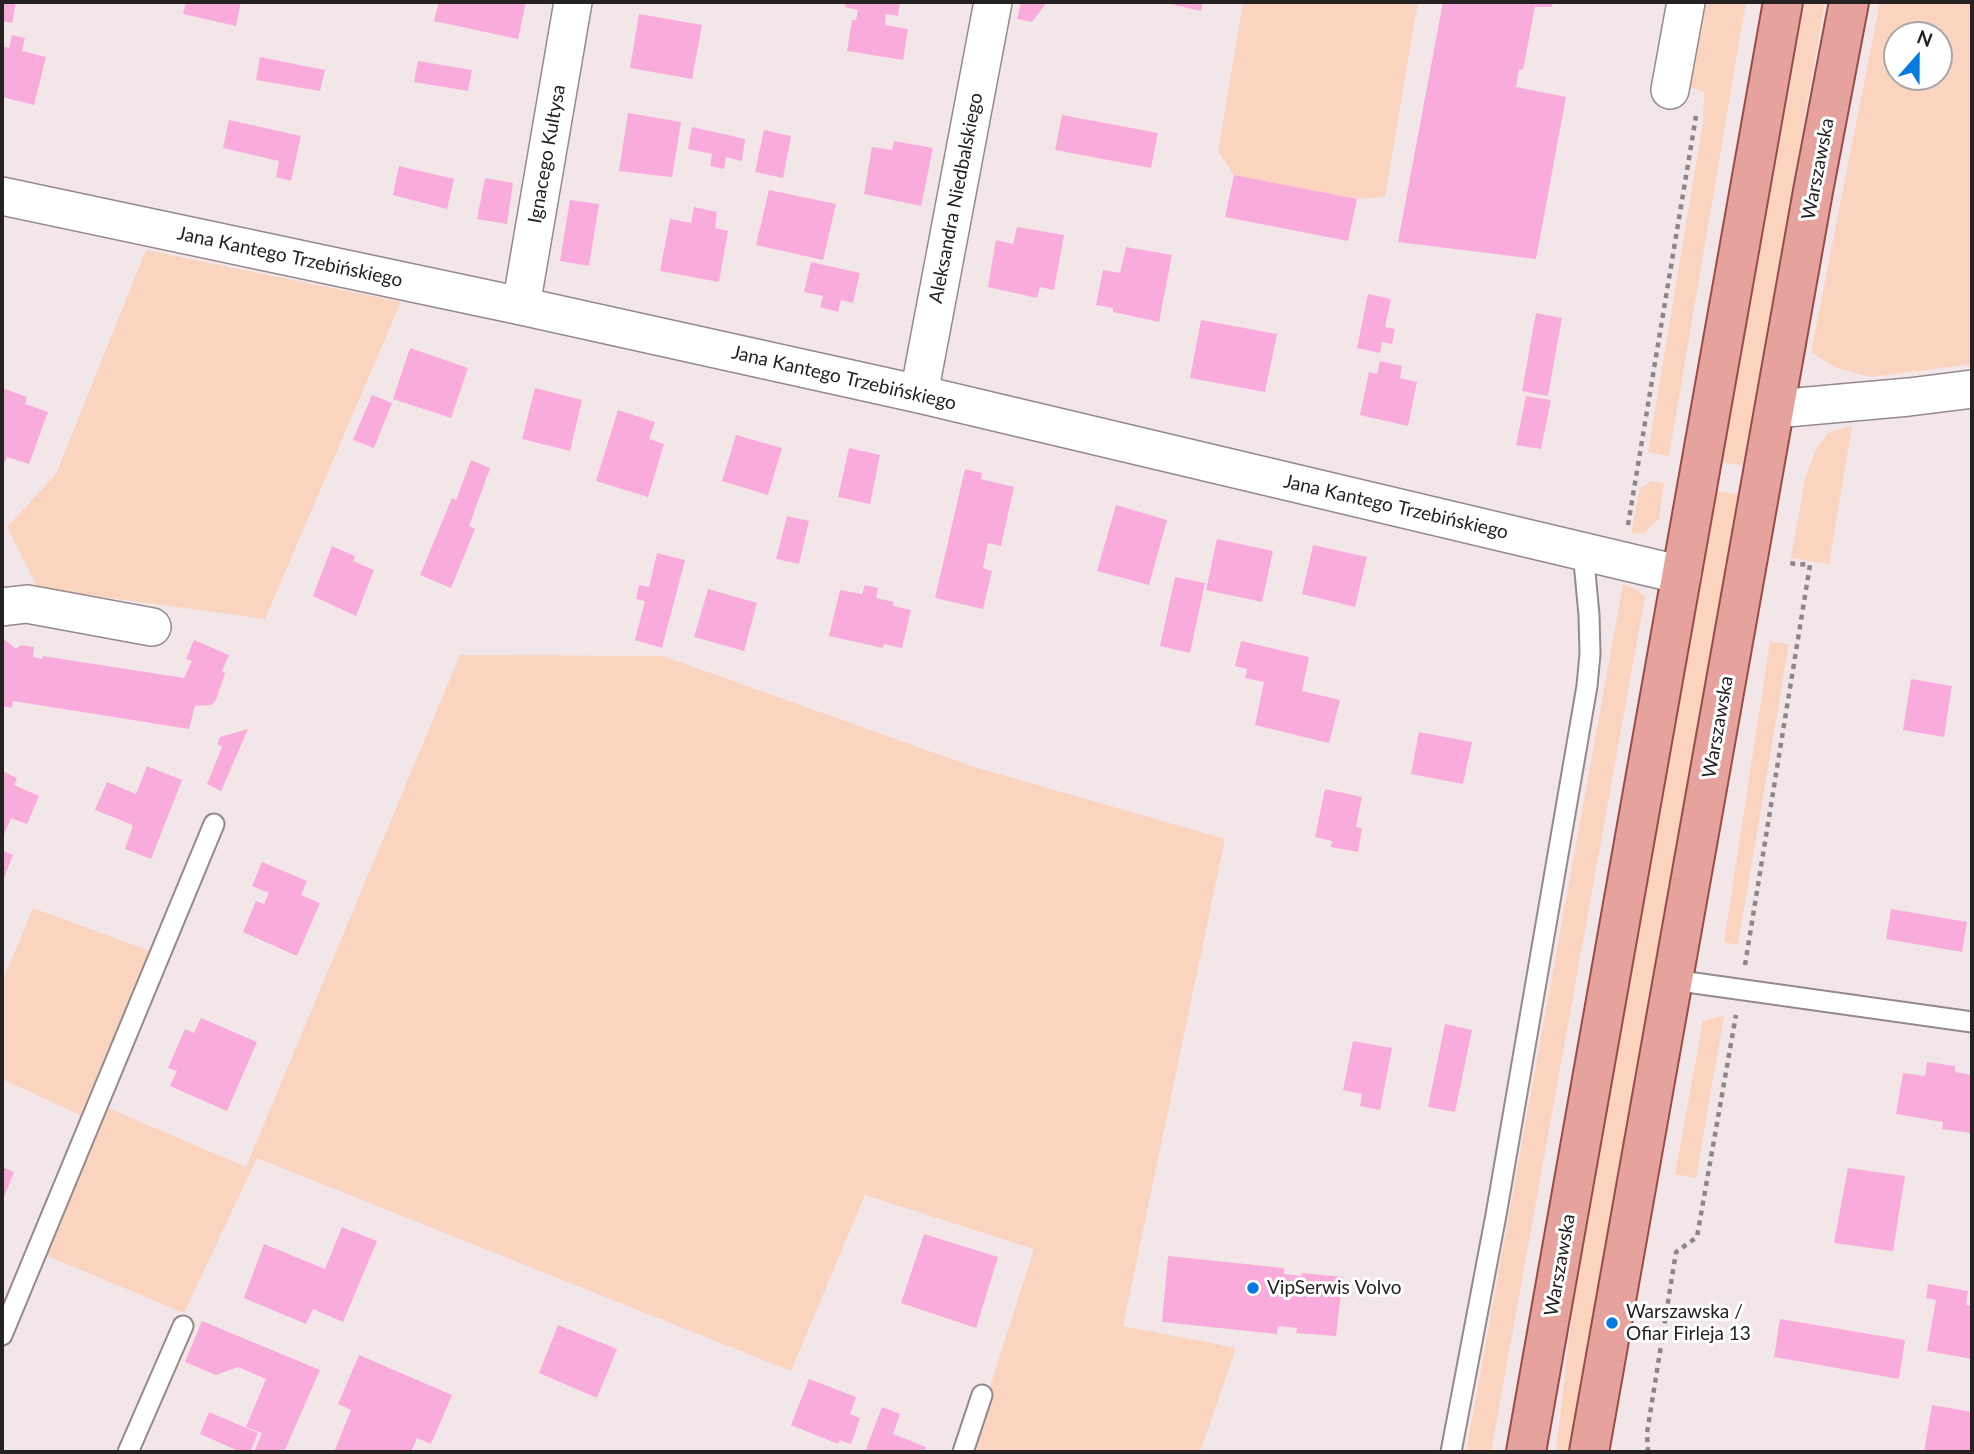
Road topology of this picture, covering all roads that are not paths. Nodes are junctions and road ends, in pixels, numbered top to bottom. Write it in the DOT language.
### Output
graph roads {
  1 [pos="573,2"];
  2 [pos="993,2"];
  3 [pos="1686,2"];
  4 [pos="1783,2"];
  5 [pos="1849,2"];
  6 [pos="1670,90"];
  7 [pos="2,196"];
  8 [pos="521,306"];
  9 [pos="1972,388"];
  10 [pos="919,394"];
  11 [pos="1775,409"];
  12 [pos="1583,551"];
  13 [pos="1682,575"];
  14 [pos="2,607"];
  15 [pos="152,626"];
  16 [pos="214,824"];
  17 [pos="1673,980"];
  18 [pos="1972,1023"];
  19 [pos="183,1326"];
  20 [pos="2,1335"];
  21 [pos="982,1395"];
  22 [pos="128,1452"];
  23 [pos="963,1452"];
  24 [pos="1451,1452"];
  25 [pos="1526,1452"];
  26 [pos="1589,1452"];
  1 -- 8 [label="street, Ignacego Kultysa"];
  2 -- 10 [label="street, Aleksandra Niedbalskiego"];
  3 -- 6 [label="street"];
  4 -- 13 [label="main road, Warszawska"];
  5 -- 11 [label="main road, Warszawska"];
  7 -- 8 [label="street, Jana Kantego Trzebińskiego"];
  8 -- 10 [label="street, Jana Kantego Trzebińskiego"];
  9 -- 11 [label="street"];
  10 -- 12 [label="street, Jana Kantego Trzebińskiego"];
  11 -- 17 [label="main road, Warszawska"];
  12 -- 13 [label="street, Jana Kantego Trzebińskiego"];
  12 -- 24 [label="lane"];
  13 -- 25 [label="main road, Warszawska"];
  14 -- 15 [label="street"];
  16 -- 20 [label="lane"];
  17 -- 18 [label="lane"];
  17 -- 26 [label="main road, Warszawska"];
  19 -- 22 [label="lane"];
  21 -- 23 [label="lane"];
}
